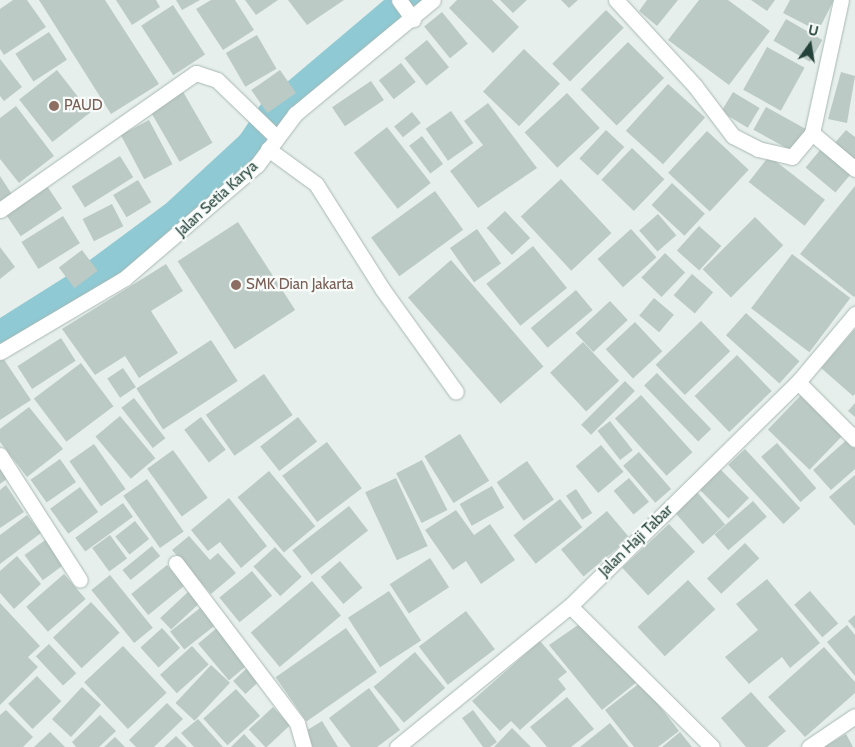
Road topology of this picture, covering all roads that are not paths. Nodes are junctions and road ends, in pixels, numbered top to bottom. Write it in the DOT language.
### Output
graph roads {
  1 [pos="399,0"];
  2 [pos="433,0"];
  3 [pos="616,0"];
  4 [pos="841,0"];
  5 [pos="413,19"];
  6 [pos="812,133"];
  7 [pos="272,143"];
  8 [pos="855,169"];
  9 [pos="0,210"];
  10 [pos="855,314"];
  11 [pos="0,352"];
  12 [pos="798,382"];
  13 [pos="456,392"];
  14 [pos="855,439"];
  15 [pos="0,455"];
  16 [pos="176,563"];
  17 [pos="80,580"];
  18 [pos="570,606"];
  19 [pos="855,716"];
  20 [pos="304,747"];
  21 [pos="397,747"];
  22 [pos="712,747"];
  23 [pos="809,747"];
  1 -- 5 [label="street"];
  2 -- 5 [label="street, Jalan Setia Karya"];
  3 -- 6 [label="street"];
  4 -- 6 [label="street"];
  5 -- 7 [label="street, Jalan Setia Karya"];
  6 -- 8 [label="street"];
  7 -- 9 [label="street"];
  7 -- 11 [label="street, Jalan Setia Karya"];
  7 -- 13 [label="street"];
  10 -- 12 [label="street, Jalan Haji Tabar"];
  12 -- 14 [label="street"];
  12 -- 18 [label="street, Jalan Haji Tabar"];
  15 -- 17 [label="street"];
  16 -- 20 [label="street"];
  18 -- 21 [label="street, Jalan Haji Tabar"];
  18 -- 22 [label="street"];
  19 -- 23 [label="street"];
}
